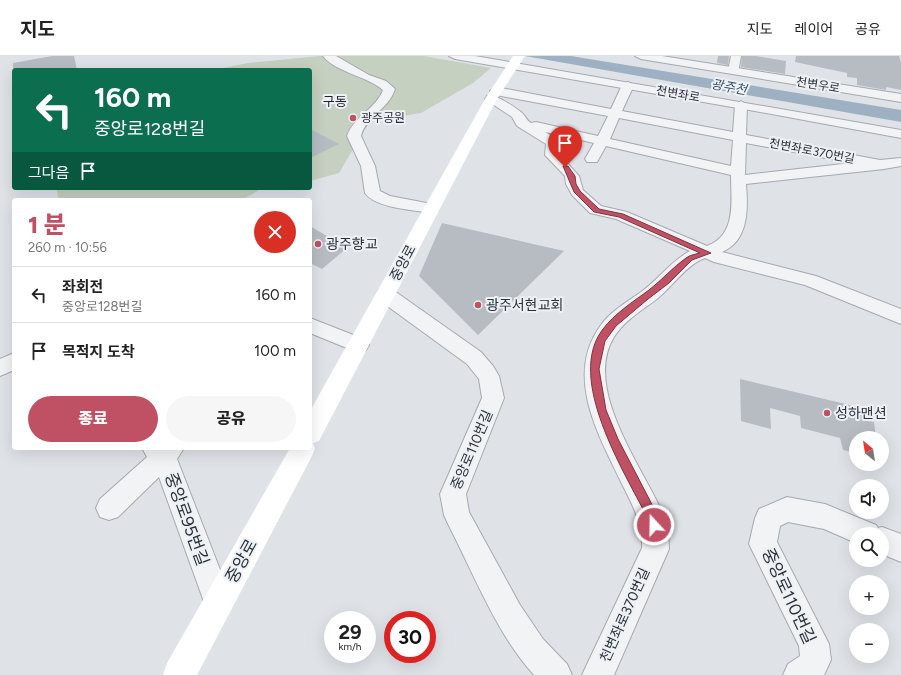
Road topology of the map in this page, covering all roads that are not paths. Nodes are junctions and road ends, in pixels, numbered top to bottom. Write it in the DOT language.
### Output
graph roads {
  1 [pos="328,56"];
  2 [pos="455,56"];
  3 [pos="641,56"];
  4 [pos="736,56"];
  5 [pos="516,61"];
  6 [pos="734,71"];
  7 [pos="628,85"];
  8 [pos="494,95"];
  9 [pos="901,98"];
  10 [pos="742,105"];
  11 [pos="615,113"];
  12 [pos="522,123"];
  13 [pos="901,134"];
  14 [pos="741,137"];
  15 [pos="602,142"];
  16 [pos="592,159"];
  17 [pos="901,162"];
  18 [pos="884,165"];
  19 [pos="738,176"];
  20 [pos="431,208"];
  21 [pos="707,253"];
  22 [pos="386,295"];
  23 [pos="901,317"];
  24 [pos="312,326"];
  25 [pos="359,345"];
  26 [pos="12,362"];
  27 [pos="0,368"];
  28 [pos="312,430"];
  29 [pos="302,450"];
  30 [pos="163,451"];
  31 [pos="109,508"];
  32 [pos="850,527"];
  33 [pos="889,543"];
  34 [pos="901,548"];
  35 [pos="218,603"];
  36 [pos="179,675"];
  37 [pos="556,675"];
  38 [pos="598,675"];
  39 [pos="799,675"];
  1 -- 20 [label="street"];
  2 -- 5 [label="street, 천변좌로"];
  3 -- 6 [label="street, 천변우로"];
  4 -- 6 [label="street"];
  5 -- 7 [label="street, 천변좌로"];
  5 -- 8 [label="main road, 중앙로"];
  6 -- 9 [label="street, 천변우로"];
  7 -- 10 [label="street, 천변좌로"];
  7 -- 11 [label="street"];
  8 -- 11 [label="street, 천변좌로370번길"];
  8 -- 12 [label="street"];
  8 -- 20 [label="main road, 중앙로"];
  10 -- 13 [label="street, 천변좌로"];
  10 -- 14 [label="street, 천변좌로370번길"];
  11 -- 14 [label="street, 천변좌로370번길"];
  11 -- 15 [label="street"];
  12 -- 15 [label="street, 천변좌로370번길"];
  12 -- 21 [label="street"];
  14 -- 18 [label="street, 천변좌로370번길"];
  14 -- 19 [label="street, 천변좌로370번길"];
  15 -- 16 [label="street"];
  15 -- 19 [label="street, 천변좌로370번길"];
  17 -- 18 [label="street, 천변좌로370번길"];
  18 -- 19 [label="street, 천변좌로370번길"];
  19 -- 21 [label="street, 천변좌로370번길"];
  20 -- 22 [label="main road, 중앙로"];
  21 -- 23 [label="street"];
  21 -- 38 [label="street, 천변좌로370번길"];
  22 -- 25 [label="main road, 중앙로"];
  22 -- 37 [label="street, 중앙로110번길"];
  24 -- 25 [label="street"];
  25 -- 28 [label="main road, 중앙로"];
  26 -- 27 [label="street"];
  29 -- 35 [label="main road, 중앙로"];
  30 -- 31 [label="street, 중앙로95번길"];
  30 -- 35 [label="street, 중앙로95번길"];
  32 -- 39 [label="street, 중앙로110번길"];
  33 -- 34 [label="street"];
  35 -- 36 [label="main road, 중앙로"];
}
